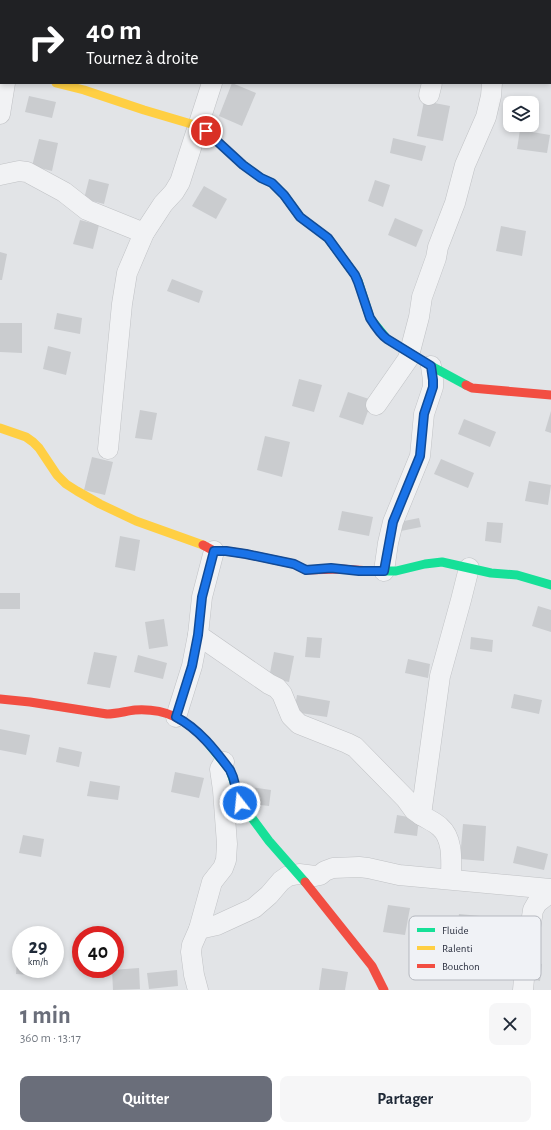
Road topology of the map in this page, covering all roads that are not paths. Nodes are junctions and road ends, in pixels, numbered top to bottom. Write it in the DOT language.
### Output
graph roads {
  1 [pos="6,84"];
  2 [pos="60,84"];
  3 [pos="212,84"];
  4 [pos="492,84"];
  5 [pos="0,114"];
  6 [pos="198,126"];
  7 [pos="0,175"];
  8 [pos="144,233"];
  9 [pos="410,353"];
  10 [pos="431,366"];
  11 [pos="551,395"];
  12 [pos="376,405"];
  13 [pos="0,428"];
  14 [pos="108,449"];
  15 [pos="214,551"];
  16 [pos="469,568"];
  17 [pos="384,571"];
  18 [pos="551,585"];
  19 [pos="198,635"];
  20 [pos="0,699"];
  21 [pos="176,717"];
  22 [pos="224,762"];
  23 [pos="421,816"];
  24 [pos="299,874"];
  25 [pos="451,879"];
  26 [pos="551,889"];
  27 [pos="551,892"];
  28 [pos="532,916"];
  29 [pos="199,929"];
  30 [pos="523,980"];
  31 [pos="198,990"];
  32 [pos="384,990"];
  33 [pos="522,990"];
  1 -- 5 [label="street"];
  2 -- 6 [label="street"];
  3 -- 6 [label="street"];
  4 -- 9 [label="street"];
  6 -- 8 [label="street"];
  6 -- 9 [label="street"];
  7 -- 8 [label="street"];
  8 -- 14 [label="street"];
  9 -- 10 [label="street"];
  9 -- 12 [label="street"];
  10 -- 11 [label="street"];
  10 -- 17 [label="street"];
  13 -- 15 [label="street"];
  15 -- 17 [label="street"];
  15 -- 19 [label="street"];
  16 -- 17 [label="street"];
  16 -- 18 [label="street"];
  16 -- 23 [label="street"];
  19 -- 21 [label="street"];
  19 -- 23 [label="street"];
  20 -- 21 [label="street"];
  21 -- 22 [label="street"];
  22 -- 24 [label="street"];
  22 -- 29 [label="street"];
  23 -- 25 [label="street"];
  24 -- 25 [label="street"];
  24 -- 29 [label="street"];
  24 -- 32 [label="street"];
  25 -- 26 [label="street"];
  27 -- 28 [label="street"];
  29 -- 31 [label="street"];
  30 -- 33 [label="street"];
}
